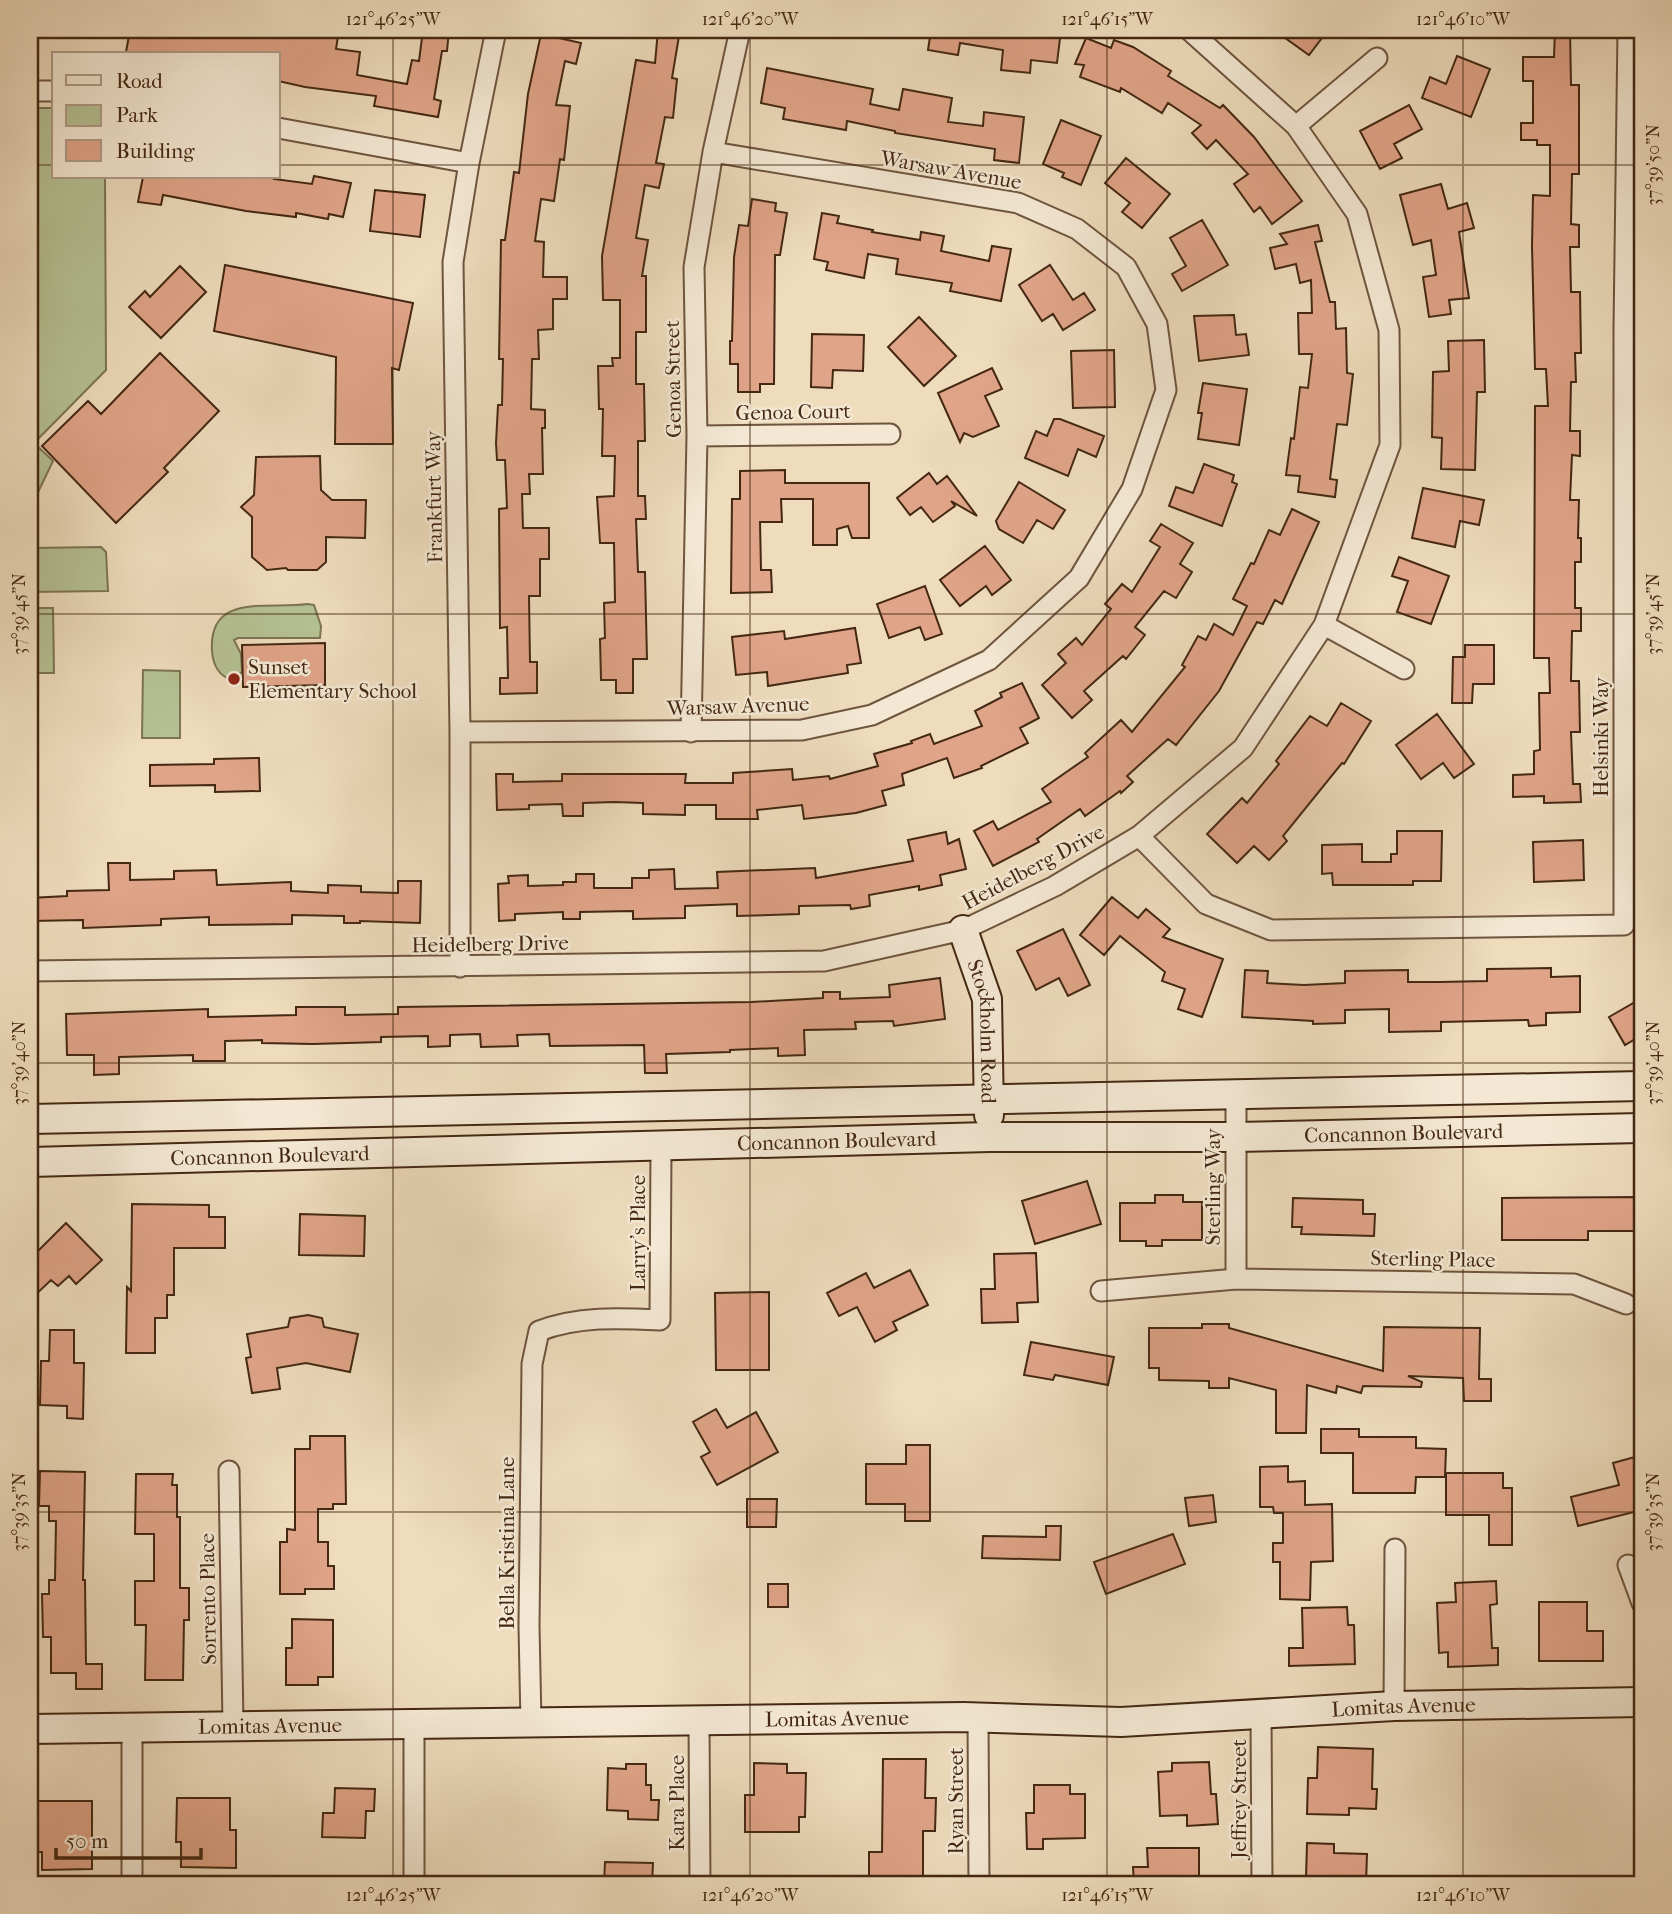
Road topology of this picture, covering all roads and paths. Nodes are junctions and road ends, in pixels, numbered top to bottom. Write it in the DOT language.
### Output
graph roads {
  1 [pos="496,30"];
  2 [pos="740,30"];
  3 [pos="1189,30"];
  4 [pos="1628,30"];
  5 [pos="1377,58"];
  6 [pos="30,91"];
  7 [pos="52,91"];
  8 [pos="1296,126"];
  9 [pos="280,128"];
  10 [pos="713,152"];
  11 [pos="469,163"];
  12 [pos="1633,329"];
  13 [pos="890,434"];
  14 [pos="697,436"];
  15 [pos="1324,625"];
  16 [pos="1404,668"];
  17 [pos="460,732"];
  18 [pos="691,732"];
  19 [pos="1139,836"];
  20 [pos="962,930"];
  21 [pos="460,967"];
  22 [pos="30,971"];
  23 [pos="1642,1086"];
  24 [pos="1236,1094"];
  25 [pos="988,1098"];
  26 [pos="30,1119"];
  27 [pos="1642,1128"];
  28 [pos="989,1137"];
  29 [pos="1236,1137"];
  30 [pos="661,1147"];
  31 [pos="30,1162"];
  32 [pos="1236,1279"];
  33 [pos="1101,1291"];
  34 [pos="1626,1304"];
  35 [pos="660,1320"];
  36 [pos="229,1471"];
  37 [pos="1395,1549"];
  38 [pos="1628,1565"];
  39 [pos="1642,1603"];
  40 [pos="1642,1702"];
  41 [pos="1394,1706"];
  42 [pos="1261,1714"];
  43 [pos="978,1717"];
  44 [pos="699,1721"];
  45 [pos="531,1723"];
  46 [pos="414,1725"];
  47 [pos="233,1726"];
  48 [pos="132,1727"];
  49 [pos="30,1729"];
  50 [pos="132,1884"];
  51 [pos="414,1884"];
  52 [pos="700,1884"];
  53 [pos="979,1884"];
  54 [pos="1262,1884"];
  1 -- 11 [label="street, Frankfurt Way"];
  2 -- 10 [label="street, Genoa Street"];
  3 -- 8 [label="street, Heidelberg Drive"];
  4 -- 12 [label="street, Helsinki Way"];
  5 -- 8 [label="street"];
  6 -- 7 [label="street"];
  8 -- 15 [label="street, Heidelberg Drive"];
  9 -- 11 [label="street"];
  10 -- 14 [label="street, Genoa Street"];
  10 -- 18 [label="street, Warsaw Avenue"];
  11 -- 17 [label="street, Frankfurt Way"];
  12 -- 19 [label="street, Helsinki Way"];
  13 -- 14 [label="street, Genoa Court"];
  14 -- 18 [label="street, Genoa Street"];
  15 -- 16 [label="street"];
  15 -- 19 [label="street, Heidelberg Drive"];
  17 -- 18 [label="street, Warsaw Avenue"];
  17 -- 21 [label="street, Frankfurt Way"];
  19 -- 20 [label="street, Heidelberg Drive"];
  20 -- 21 [label="street, Heidelberg Drive"];
  20 -- 25 [label="main road, Stockholm Road"];
  21 -- 22 [label="street, Heidelberg Drive"];
  23 -- 24 [label="main road, Concannon Boulevard"];
  24 -- 25 [label="main road, Concannon Boulevard"];
  24 -- 29 [label="street, Sterling Way"];
  25 -- 26 [label="main road, Concannon Boulevard"];
  25 -- 28 [label="main road, Stockholm Road"];
  27 -- 29 [label="main road, Concannon Boulevard"];
  28 -- 29 [label="main road, Concannon Boulevard"];
  28 -- 30 [label="main road, Concannon Boulevard"];
  29 -- 32 [label="street, Sterling Way"];
  30 -- 31 [label="main road, Concannon Boulevard"];
  30 -- 35 [label="street, Larry's Place"];
  32 -- 33 [label="street, Sterling Place"];
  32 -- 34 [label="street, Sterling Place"];
  35 -- 45 [label="street, Bella Kristina Lane"];
  36 -- 47 [label="street, Sorrento Place"];
  37 -- 41 [label="street"];
  38 -- 39 [label="street"];
  40 -- 41 [label="main road, Lomitas Avenue"];
  41 -- 42 [label="main road, Lomitas Avenue"];
  42 -- 43 [label="main road, Lomitas Avenue"];
  42 -- 54 [label="street, Jeffrey Street"];
  43 -- 44 [label="main road, Lomitas Avenue"];
  43 -- 53 [label="street, Ryan Street"];
  44 -- 45 [label="main road, Lomitas Avenue"];
  44 -- 52 [label="street, Kara Place"];
  45 -- 46 [label="main road, Lomitas Avenue"];
  46 -- 47 [label="main road, Lomitas Avenue"];
  46 -- 51 [label="street"];
  47 -- 48 [label="main road, Lomitas Avenue"];
  48 -- 49 [label="main road, Lomitas Avenue"];
  48 -- 50 [label="street"];
}
